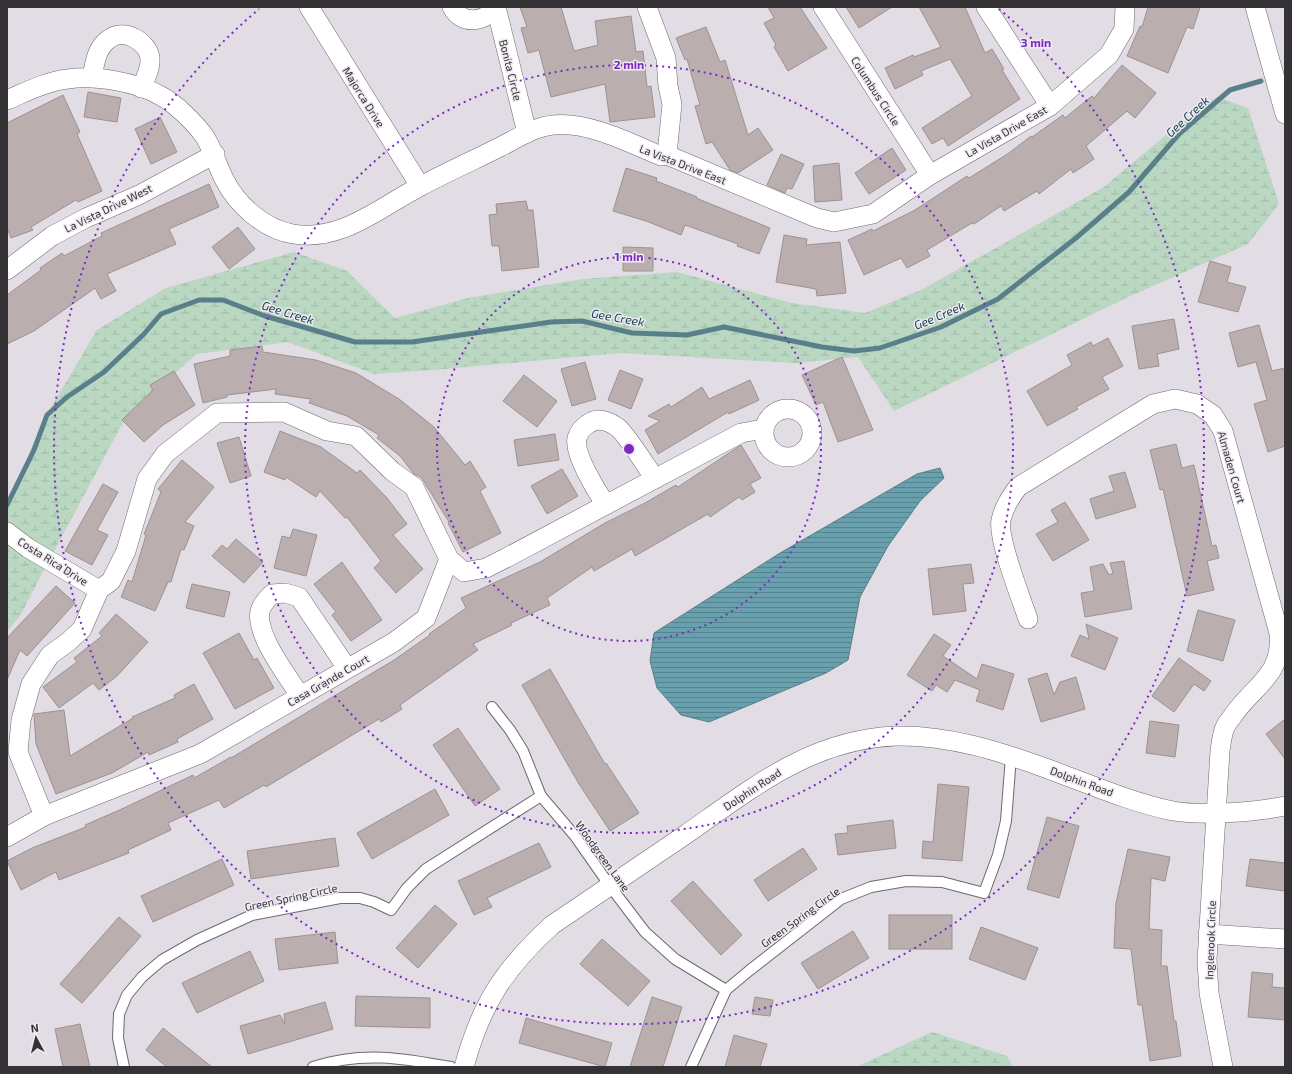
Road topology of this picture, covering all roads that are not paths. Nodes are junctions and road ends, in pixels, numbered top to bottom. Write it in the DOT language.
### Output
graph roads {
  1 [pos="309,7"];
  2 [pos="452,7"];
  3 [pos="496,7"];
  4 [pos="647,7"];
  5 [pos="823,7"];
  6 [pos="986,7"];
  7 [pos="1125,7"];
  8 [pos="1255,7"];
  9 [pos="92,77"];
  10 [pos="141,88"];
  11 [pos="7,100"];
  12 [pos="1050,106"];
  13 [pos="1285,114"];
  14 [pos="527,133"];
  15 [pos="215,154"];
  16 [pos="667,155"];
  17 [pos="930,175"];
  18 [pos="420,186"];
  19 [pos="7,270"];
  20 [pos="763,429"];
  21 [pos="655,479"];
  22 [pos="606,505"];
  23 [pos="7,532"];
  24 [pos="449,559"];
  25 [pos="99,590"];
  26 [pos="1028,619"];
  27 [pos="348,668"];
  28 [pos="300,696"];
  29 [pos="492,707"];
  30 [pos="1011,756"];
  31 [pos="541,796"];
  32 [pos="1285,806"];
  33 [pos="1217,813"];
  34 [pos="44,816"];
  35 [pos="7,837"];
  36 [pos="610,886"];
  37 [pos="1208,934"];
  38 [pos="1285,938"];
  39 [pos="726,990"];
  40 [pos="124,1067"];
  41 [pos="313,1067"];
  42 [pos="451,1067"];
  43 [pos="464,1067"];
  44 [pos="691,1067"];
  45 [pos="1223,1067"];
  1 -- 18 [label="street, Majorca Drive"];
  2 -- 3 [label="street, Bonita Circle"];
  3 -- 14 [label="street, Bonita Circle"];
  4 -- 16 [label="street"];
  5 -- 17 [label="street, Columbus Circle"];
  6 -- 12 [label="street"];
  7 -- 12 [label="street, La Vista Drive East"];
  8 -- 13 [label="street"];
  9 -- 10 [label="street"];
  9 -- 10 [label="street"];
  9 -- 11 [label="street"];
  10 -- 15 [label="street, La Vista Drive East"];
  12 -- 17 [label="street, La Vista Drive East"];
  14 -- 16 [label="street, La Vista Drive East"];
  14 -- 18 [label="street, La Vista Drive East"];
  15 -- 18 [label="street, La Vista Drive East"];
  15 -- 19 [label="street, La Vista Drive West"];
  16 -- 17 [label="street, La Vista Drive East"];
  20 -- 21 [label="street"];
  21 -- 22 [label="street"];
  21 -- 22 [label="street"];
  22 -- 24 [label="street"];
  23 -- 25 [label="street, Costa Rica Drive"];
  24 -- 25 [label="street"];
  24 -- 27 [label="street, Casa Grande Court"];
  25 -- 34 [label="street"];
  26 -- 33 [label="street, Almaden Court"];
  27 -- 28 [label="street, Casa Grande Court"];
  27 -- 28 [label="street"];
  28 -- 34 [label="street, Casa Grande Court"];
  29 -- 31 [label="lane, Woodgreen Lane"];
  30 -- 33 [label="street, Dolphin Road"];
  30 -- 36 [label="street, Dolphin Road"];
  30 -- 39 [label="lane, Green Spring Circle"];
  31 -- 36 [label="lane, Woodgreen Lane"];
  31 -- 40 [label="lane, Green Spring Circle"];
  32 -- 33 [label="street, Dolphin Road"];
  33 -- 37 [label="street, Inglenook Circle"];
  34 -- 35 [label="street, Casa Grande Court"];
  36 -- 39 [label="lane, Woodgreen Lane"];
  36 -- 43 [label="street, Dolphin Road"];
  37 -- 38 [label="street"];
  37 -- 45 [label="street, Inglenook Circle"];
  39 -- 44 [label="lane, Green Spring Circle"];
  41 -- 42 [label="lane"];
}
